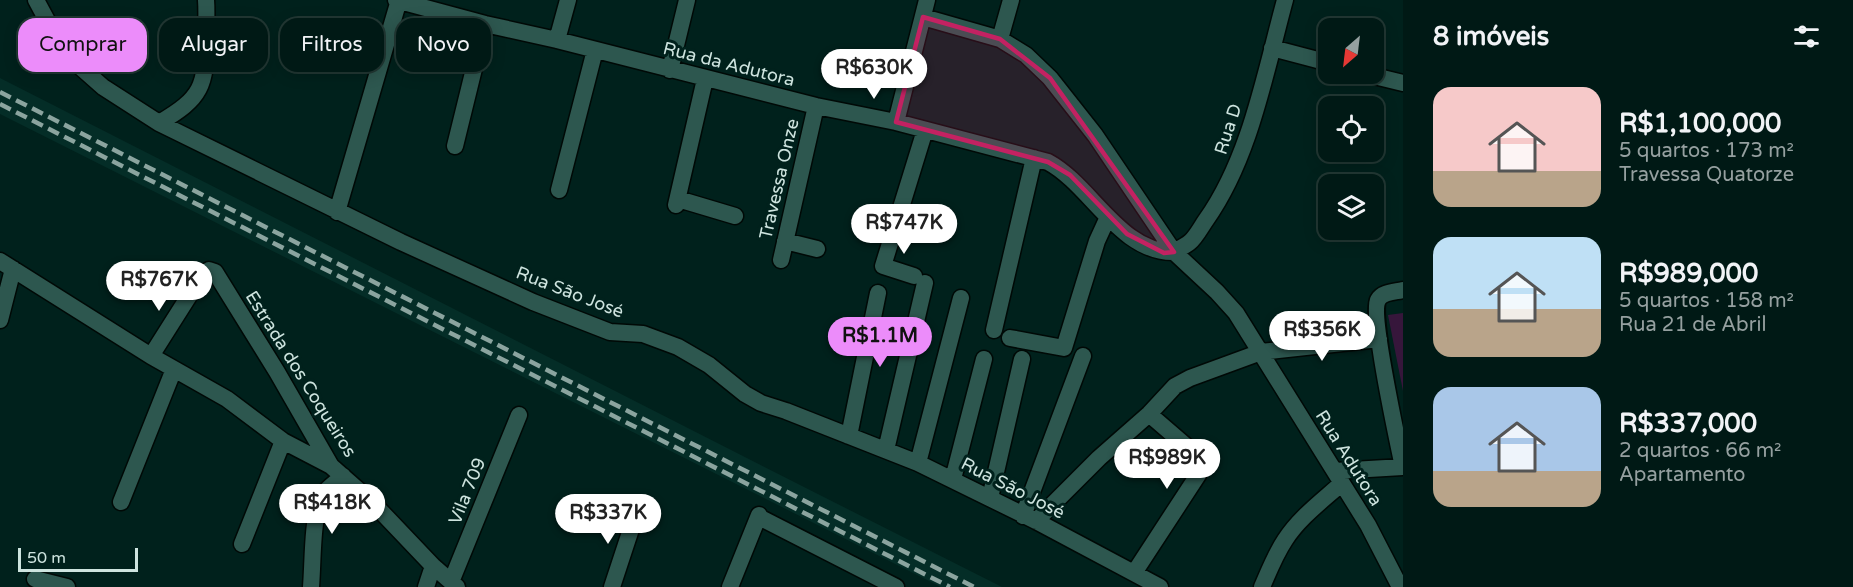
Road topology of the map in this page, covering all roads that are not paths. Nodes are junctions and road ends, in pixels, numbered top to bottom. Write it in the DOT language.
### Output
graph roads {
  1 [pos="36,0"];
  2 [pos="206,0"];
  3 [pos="398,0"];
  4 [pos="568,0"];
  5 [pos="687,0"];
  6 [pos="927,0"];
  7 [pos="1011,0"];
  8 [pos="1285,0"];
  9 [pos="450,7"];
  10 [pos="923,17"];
  11 [pos="473,18"];
  12 [pos="491,25"];
  13 [pos="1000,39"];
  14 [pos="557,40"];
  15 [pos="1272,48"];
  16 [pos="595,50"];
  17 [pos="1318,60"];
  18 [pos="670,70"];
  19 [pos="473,72"];
  20 [pos="705,79"];
  21 [pos="1384,79"];
  22 [pos="1403,84"];
  23 [pos="816,106"];
  24 [pos="896,122"];
  25 [pos="159,123"];
  26 [pos="925,130"];
  27 [pos="455,146"];
  28 [pos="1034,158"];
  29 [pos="559,190"];
  30 [pos="338,212"];
  31 [pos="735,216"];
  32 [pos="1108,217"];
  33 [pos="785,241"];
  34 [pos="817,249"];
  35 [pos="1174,252"];
  36 [pos="781,260"];
  37 [pos="6,265"];
  38 [pos="1403,290"];
  39 [pos="878,293"];
  40 [pos="961,298"];
  41 [pos="0,320"];
  42 [pos="994,330"];
  43 [pos="1010,338"];
  44 [pos="1379,339"];
  45 [pos="1261,352"];
  46 [pos="152,356"];
  47 [pos="1083,356"];
  48 [pos="984,359"];
  49 [pos="1022,359"];
  50 [pos="174,369"];
  51 [pos="1149,414"];
  52 [pos="519,415"];
  53 [pos="849,436"];
  54 [pos="283,441"];
  55 [pos="886,450"];
  56 [pos="918,463"];
  57 [pos="1403,467"];
  58 [pos="337,471"];
  59 [pos="1338,477"];
  60 [pos="953,479"];
  61 [pos="990,498"];
  62 [pos="121,502"];
  63 [pos="636,514"];
  64 [pos="1029,518"];
  65 [pos="242,544"];
  66 [pos="433,566"];
  67 [pos="1134,573"];
  68 [pos="35,579"];
  69 [pos="454,585"];
  70 [pos="67,587"];
  71 [pos="311,587"];
  72 [pos="426,587"];
  73 [pos="612,587"];
  74 [pos="730,587"];
  75 [pos="896,587"];
  76 [pos="1160,587"];
  77 [pos="1262,587"];
  78 [pos="1400,587"];
  1 -- 25 [label="street"];
  2 -- 25 [label="street"];
  3 -- 9 [label="street, Rua da Adutora"];
  3 -- 30 [label="street"];
  4 -- 14 [label="street"];
  5 -- 18 [label="street"];
  6 -- 10 [label="street"];
  7 -- 13 [label="street"];
  8 -- 15 [label="street, Rua D"];
  9 -- 11 [label="street, Rua da Adutora"];
  10 -- 13 [label="street"];
  10 -- 24 [label="street"];
  12 -- 14 [label="street, Rua da Adutora"];
  13 -- 35 [label="street"];
  14 -- 16 [label="street, Rua da Adutora"];
  15 -- 17 [label="street"];
  15 -- 35 [label="street, Rua D"];
  16 -- 18 [label="street, Rua da Adutora"];
  16 -- 29 [label="street"];
  18 -- 20 [label="street, Rua da Adutora"];
  19 -- 27 [label="street"];
  20 -- 23 [label="street, Rua da Adutora"];
  20 -- 31 [label="street"];
  21 -- 22 [label="street"];
  23 -- 24 [label="street, Rua da Adutora"];
  23 -- 33 [label="street, Travessa Onze"];
  24 -- 26 [label="street, Rua da Adutora"];
  25 -- 30 [label="street, Rua São José"];
  26 -- 28 [label="street, Rua da Adutora"];
  26 -- 55 [label="street"];
  28 -- 32 [label="street, Rua da Adutora"];
  28 -- 42 [label="street"];
  30 -- 53 [label="street, Rua São José"];
  32 -- 35 [label="street, Rua da Adutora"];
  32 -- 43 [label="street"];
  33 -- 34 [label="street"];
  33 -- 36 [label="street, Travessa Onze"];
  35 -- 45 [label="street"];
  37 -- 41 [label="street"];
  37 -- 46 [label="street"];
  38 -- 44 [label="street"];
  39 -- 53 [label="street"];
  40 -- 56 [label="street"];
  44 -- 45 [label="street"];
  44 -- 57 [label="street"];
  45 -- 51 [label="street"];
  45 -- 59 [label="street, Rua Adutora"];
  46 -- 50 [label="street"];
  46 -- 58 [label="street, Estrada dos Coqueiros"];
  47 -- 64 [label="street"];
  48 -- 60 [label="street"];
  49 -- 61 [label="street"];
  50 -- 54 [label="street"];
  50 -- 62 [label="street"];
  51 -- 64 [label="street"];
  51 -- 67 [label="street"];
  52 -- 69 [label="street, Vila 709"];
  53 -- 55 [label="street, Rua São José"];
  54 -- 58 [label="street"];
  54 -- 65 [label="street"];
  55 -- 56 [label="street, Rua São José"];
  56 -- 60 [label="street, Rua São José"];
  57 -- 59 [label="street"];
  58 -- 66 [label="street, Estrada dos Coqueiros"];
  58 -- 71 [label="street"];
  59 -- 77 [label="street"];
  59 -- 78 [label="street, Rua Adutora"];
  60 -- 61 [label="street, Rua São José"];
  61 -- 64 [label="street, Rua São José"];
  63 -- 73 [label="street"];
  64 -- 67 [label="street, Rua São José"];
  66 -- 69 [label="street, Estrada dos Coqueiros"];
  66 -- 72 [label="street"];
  67 -- 76 [label="street, Rua São José"];
  68 -- 70 [label="street"];
  74 -- 75 [label="street"];
}
